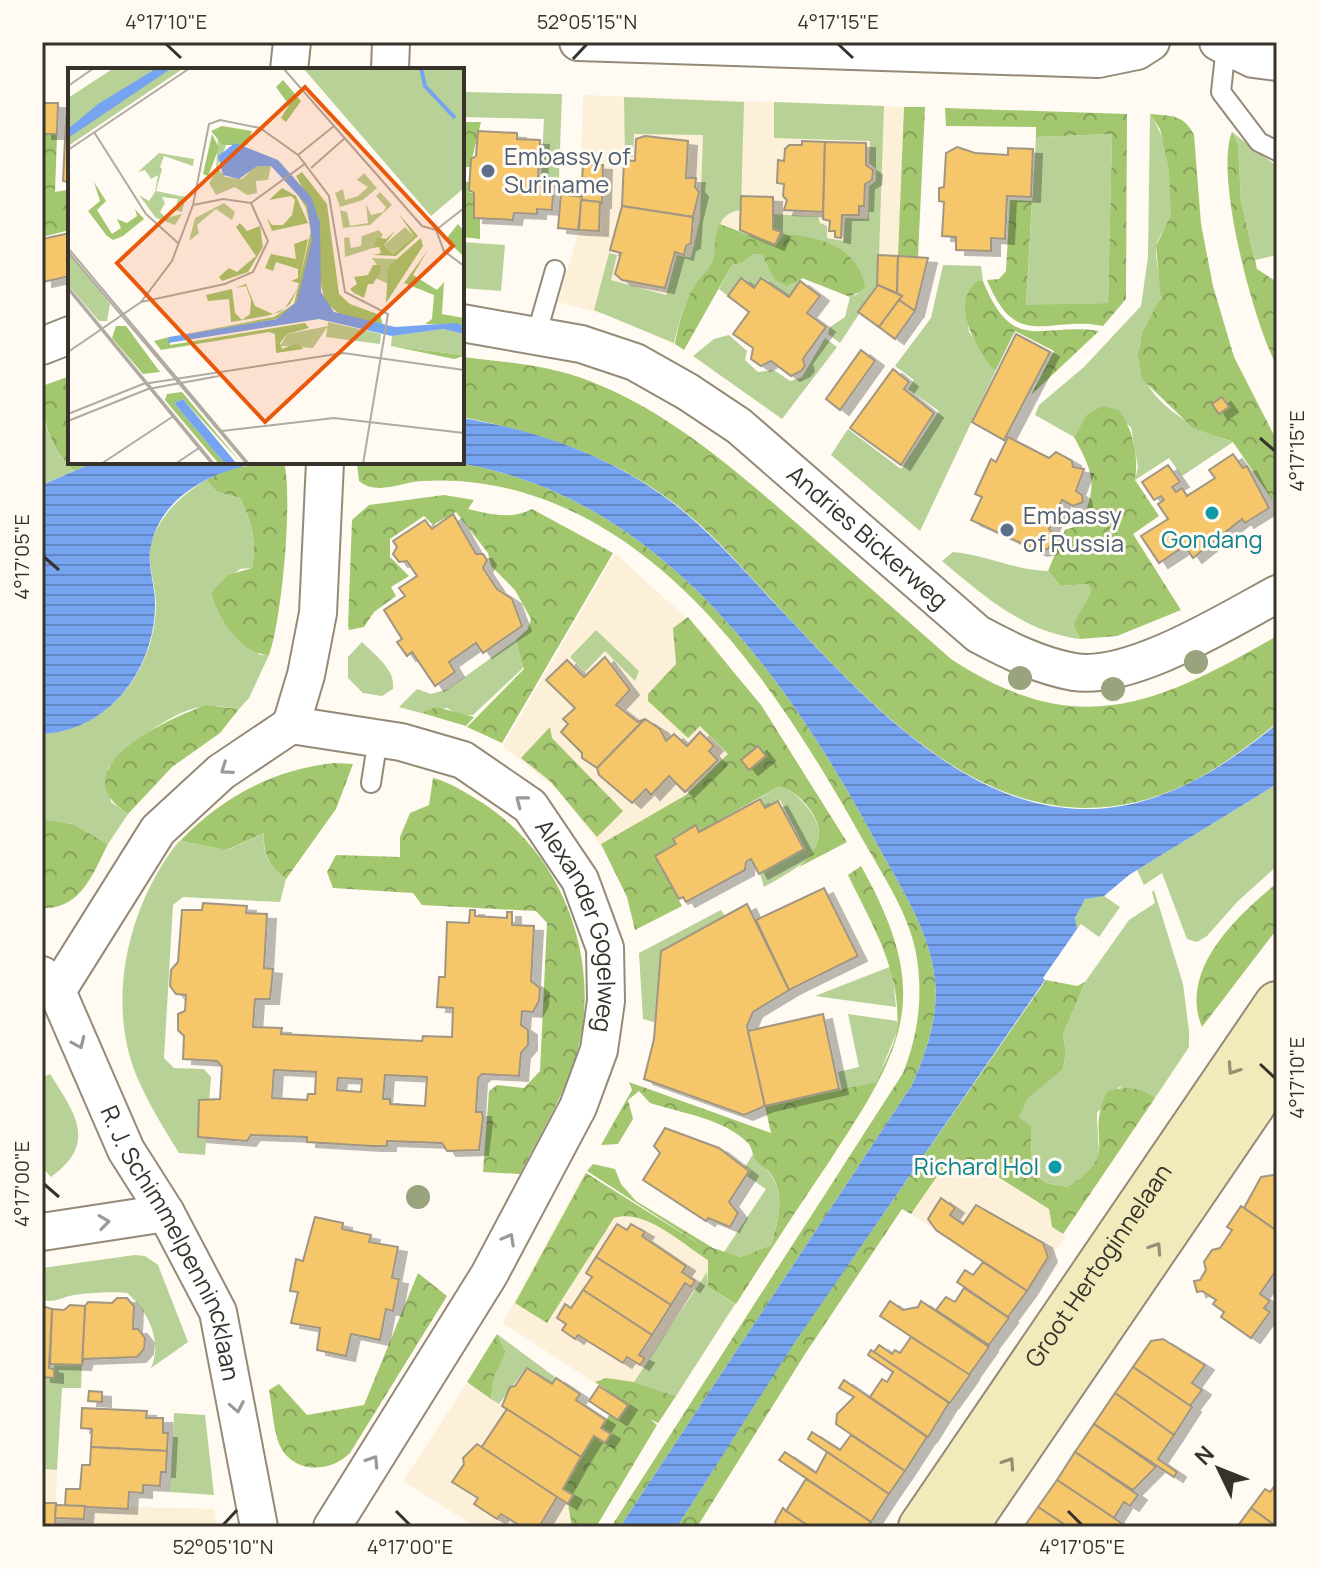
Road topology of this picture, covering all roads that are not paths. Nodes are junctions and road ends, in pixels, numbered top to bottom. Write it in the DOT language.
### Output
graph roads {
  1 [pos="292,42"];
  2 [pos="391,42"];
  3 [pos="578,42"];
  4 [pos="1151,42"];
  5 [pos="1222,44"];
  6 [pos="1277,62"];
  7 [pos="289,68"];
  8 [pos="390,68"];
  9 [pos="1277,151"];
  10 [pos="555,270"];
  11 [pos="464,323"];
  12 [pos="68,336"];
  13 [pos="536,336"];
  14 [pos="42,346"];
  15 [pos="325,464"];
  16 [pos="1277,594"];
  17 [pos="291,725"];
  18 [pos="378,738"];
  19 [pos="371,783"];
  20 [pos="49,983"];
  21 [pos="1277,1004"];
  22 [pos="1277,1069"];
  23 [pos="166,1213"];
  24 [pos="42,1232"];
  25 [pos="259,1527"];
  26 [pos="332,1527"];
  27 [pos="921,1527"];
  28 [pos="965,1527"];
  1 -- 7 [label="street"];
  2 -- 8 [label="street"];
  3 -- 4 [label="street"];
  5 -- 6 [label="street"];
  5 -- 9 [label="lane"];
  10 -- 13 [label="lane"];
  11 -- 13 [label="street, Andries Bickerweg"];
  12 -- 14 [label="street"];
  13 -- 16 [label="street, Andries Bickerweg"];
  15 -- 17 [label="street"];
  17 -- 18 [label="street, Alexander Gogelweg"];
  17 -- 20 [label="street, one-way"];
  18 -- 19 [label="lane"];
  26 -- 18 [label="street, Alexander Gogelweg, one-way"];
  20 -- 23 [label="street, R. J. Schimmelpennincklaan, one-way"];
  21 -- 27 [label="main road, Groot Hertoginnelaan, one-way"];
  28 -- 22 [label="main road, Groot Hertoginnelaan, one-way"];
  24 -- 23 [label="street, one-way"];
  23 -- 25 [label="street, R. J. Schimmelpennincklaan, one-way"];
}
